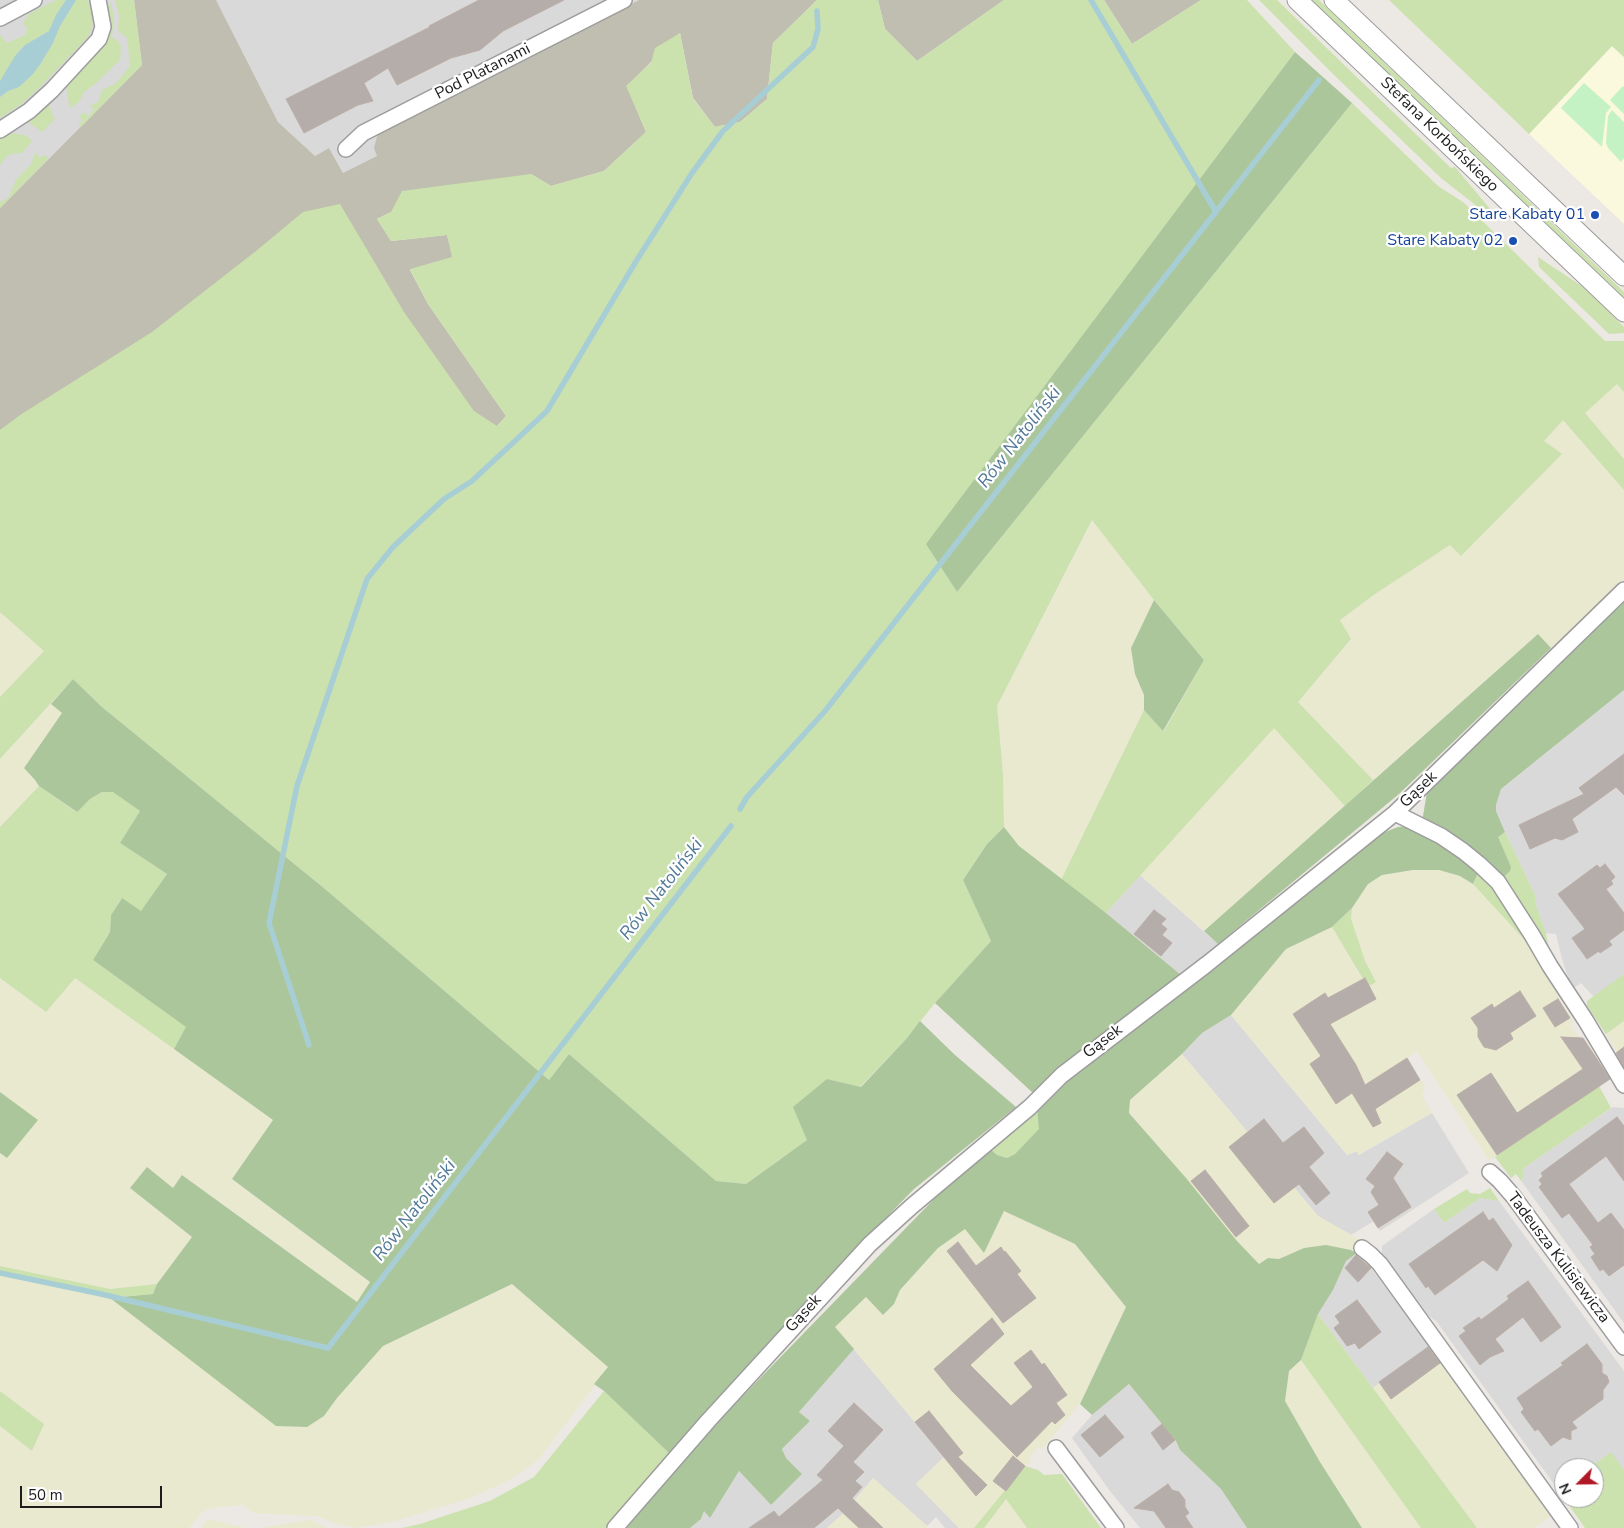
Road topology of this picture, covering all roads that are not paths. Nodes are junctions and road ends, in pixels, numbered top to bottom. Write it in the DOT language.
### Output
graph roads {
  1 [pos="34,0"];
  2 [pos="98,0"];
  3 [pos="624,0"];
  4 [pos="1297,0"];
  5 [pos="1334,0"];
  6 [pos="0,18"];
  7 [pos="0,130"];
  8 [pos="346,149"];
  9 [pos="1624,276"];
  10 [pos="1624,312"];
  11 [pos="1624,590"];
  12 [pos="1395,813"];
  13 [pos="1624,1085"];
  14 [pos="1490,1172"];
  15 [pos="1362,1248"];
  16 [pos="1624,1347"];
  17 [pos="1056,1448"];
  18 [pos="615,1528"];
  19 [pos="1116,1528"];
  20 [pos="1570,1528"];
  1 -- 6 [label="street"];
  2 -- 7 [label="street"];
  3 -- 8 [label="street, Pod Platanami"];
  4 -- 10 [label="street, Stefana Korbońskiego"];
  5 -- 9 [label="street, Stefana Korbońskiego"];
  11 -- 12 [label="street, Gąsek"];
  12 -- 13 [label="street"];
  12 -- 18 [label="street, Gąsek"];
  14 -- 16 [label="street, Tadeusza Kulisiewicza"];
  15 -- 20 [label="street"];
  17 -- 19 [label="street"];
}
